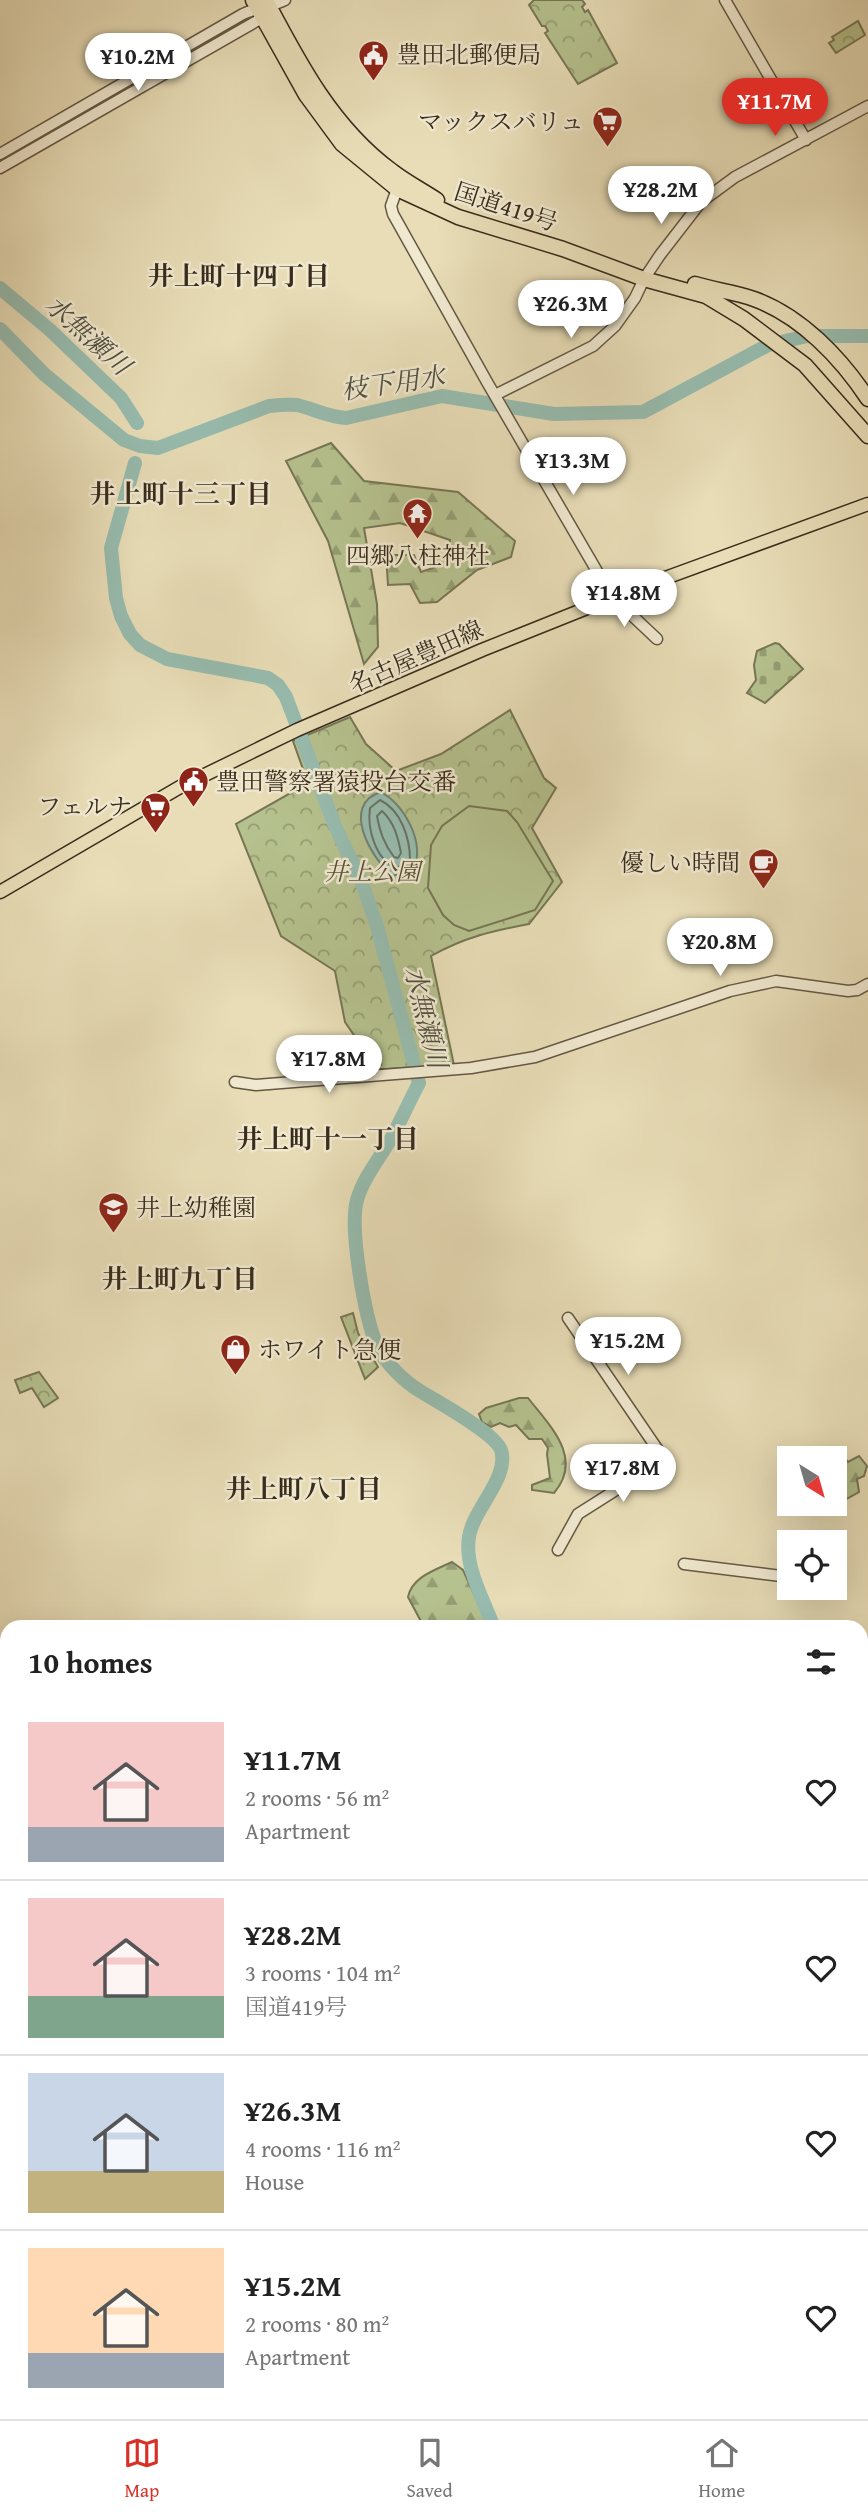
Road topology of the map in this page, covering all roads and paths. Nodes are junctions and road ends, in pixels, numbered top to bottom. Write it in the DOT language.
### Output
graph roads {
  1 [pos="285,0"];
  2 [pos="725,0"];
  3 [pos="262,7"];
  4 [pos="868,106"];
  5 [pos="806,140"];
  6 [pos="0,154"];
  7 [pos="0,168"];
  8 [pos="397,189"];
  9 [pos="647,275"];
  10 [pos="495,395"];
  11 [pos="868,399"];
  12 [pos="868,436"];
  13 [pos="868,504"];
  14 [pos="616,598"];
  15 [pos="657,639"];
  16 [pos="0,892"];
  17 [pos="868,984"];
  18 [pos="235,1082"];
  19 [pos="568,1318"];
  20 [pos="558,1549"];
  21 [pos="684,1564"];
  22 [pos="777,1576"];
  1 -- 3 [label="street"];
  2 -- 5 [label="street"];
  3 -- 6 [label="street"];
  3 -- 7 [label="street"];
  3 -- 8 [label="highway, 国道419号"];
  3 -- 9 [label="highway, 国道419号"];
  4 -- 5 [label="street"];
  5 -- 9 [label="street"];
  8 -- 9 [label="highway, 国道419号"];
  8 -- 10 [label="street"];
  9 -- 10 [label="street"];
  9 -- 11 [label="highway, 国道419号"];
  9 -- 12 [label="highway, 国道419号"];
  10 -- 14 [label="street"];
  13 -- 14 [label="main road, 名古屋豊田線"];
  14 -- 15 [label="street"];
  14 -- 16 [label="main road, 名古屋豊田線"];
  17 -- 18 [label="street"];
  19 -- 20 [label="street"];
  21 -- 22 [label="street"];
}
